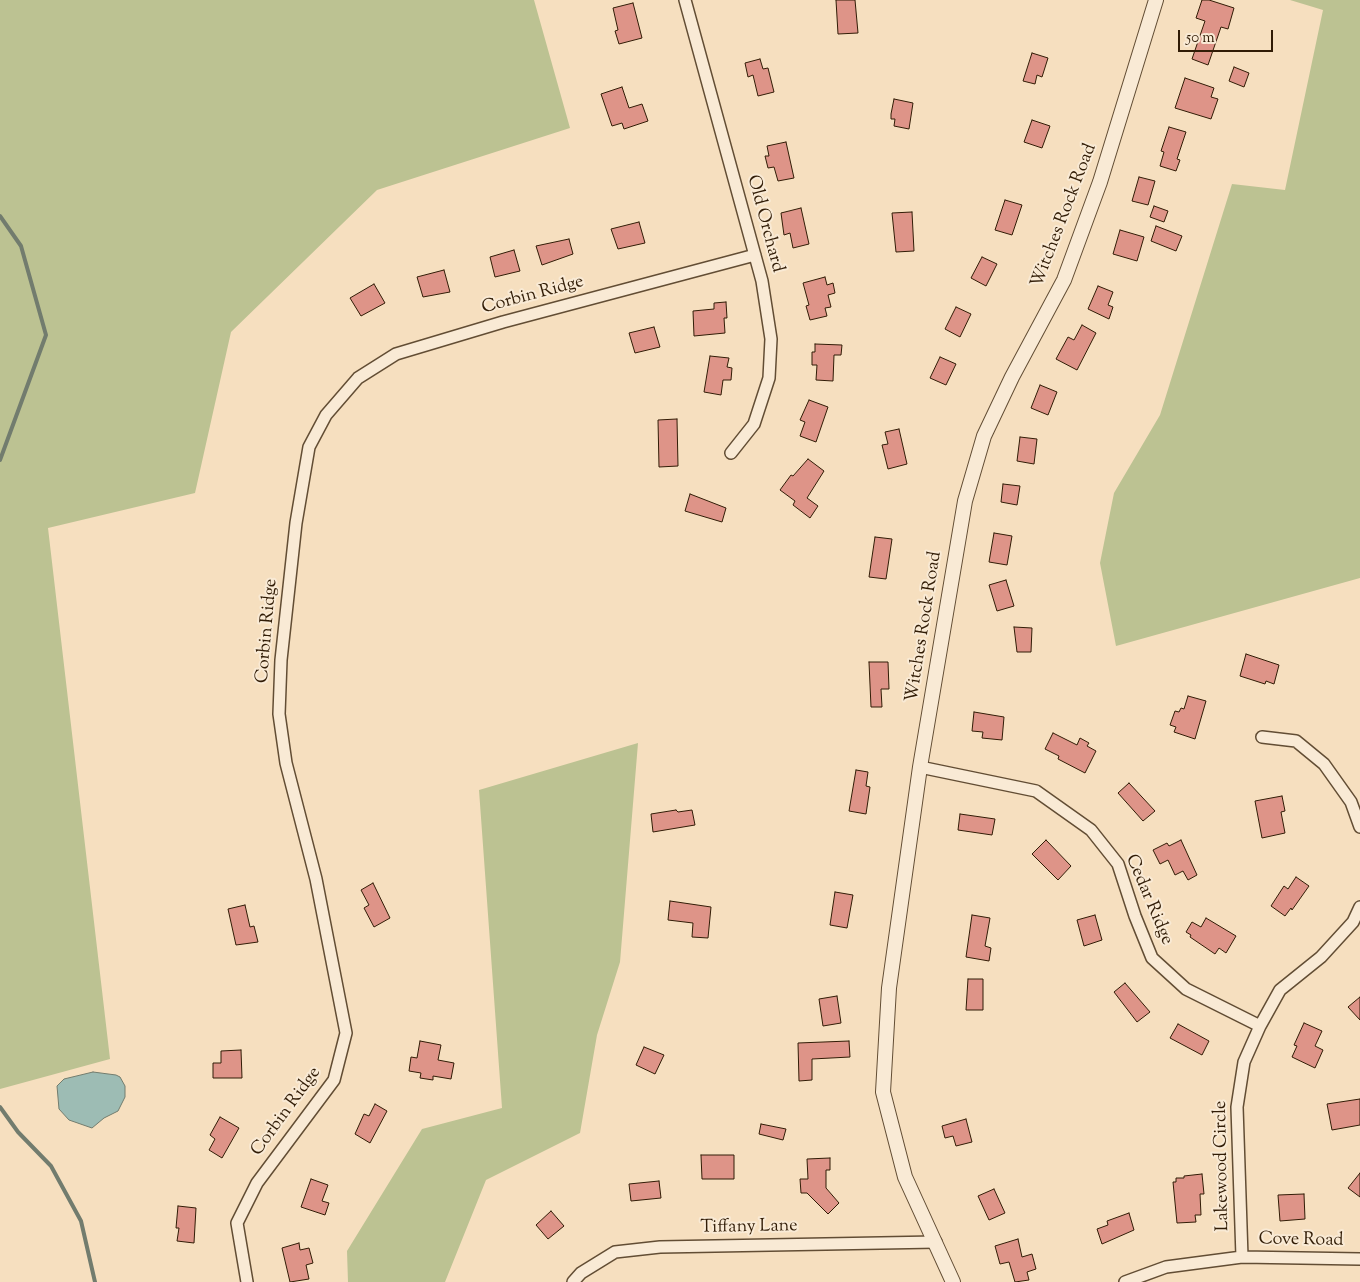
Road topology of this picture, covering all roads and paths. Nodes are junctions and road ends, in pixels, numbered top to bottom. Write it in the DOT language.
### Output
graph roads {
  1 [pos="685,0"];
  2 [pos="1156,0"];
  3 [pos="755,256"];
  4 [pos="732,453"];
  5 [pos="1262,737"];
  6 [pos="920,767"];
  7 [pos="1360,827"];
  8 [pos="1360,907"];
  9 [pos="1260,1026"];
  10 [pos="936,1242"];
  11 [pos="1242,1257"];
  12 [pos="1360,1259"];
  13 [pos="247,1282"];
  14 [pos="573,1282"];
  15 [pos="953,1282"];
  16 [pos="1125,1282"];
  1 -- 3 [label="street, Old Orchard"];
  2 -- 6 [label="street, Witches Rock Road"];
  3 -- 4 [label="street, Old Orchard"];
  3 -- 13 [label="street, Corbin Ridge"];
  5 -- 7 [label="street"];
  6 -- 9 [label="street, Cedar Ridge"];
  6 -- 10 [label="street, Witches Rock Road"];
  8 -- 9 [label="street, Lakewood Circle"];
  9 -- 11 [label="street, Lakewood Circle"];
  10 -- 14 [label="street, Tiffany Lane"];
  10 -- 15 [label="street, Witches Rock Road"];
  11 -- 12 [label="street, Cove Road"];
  11 -- 16 [label="street, Cove Road"];
}
